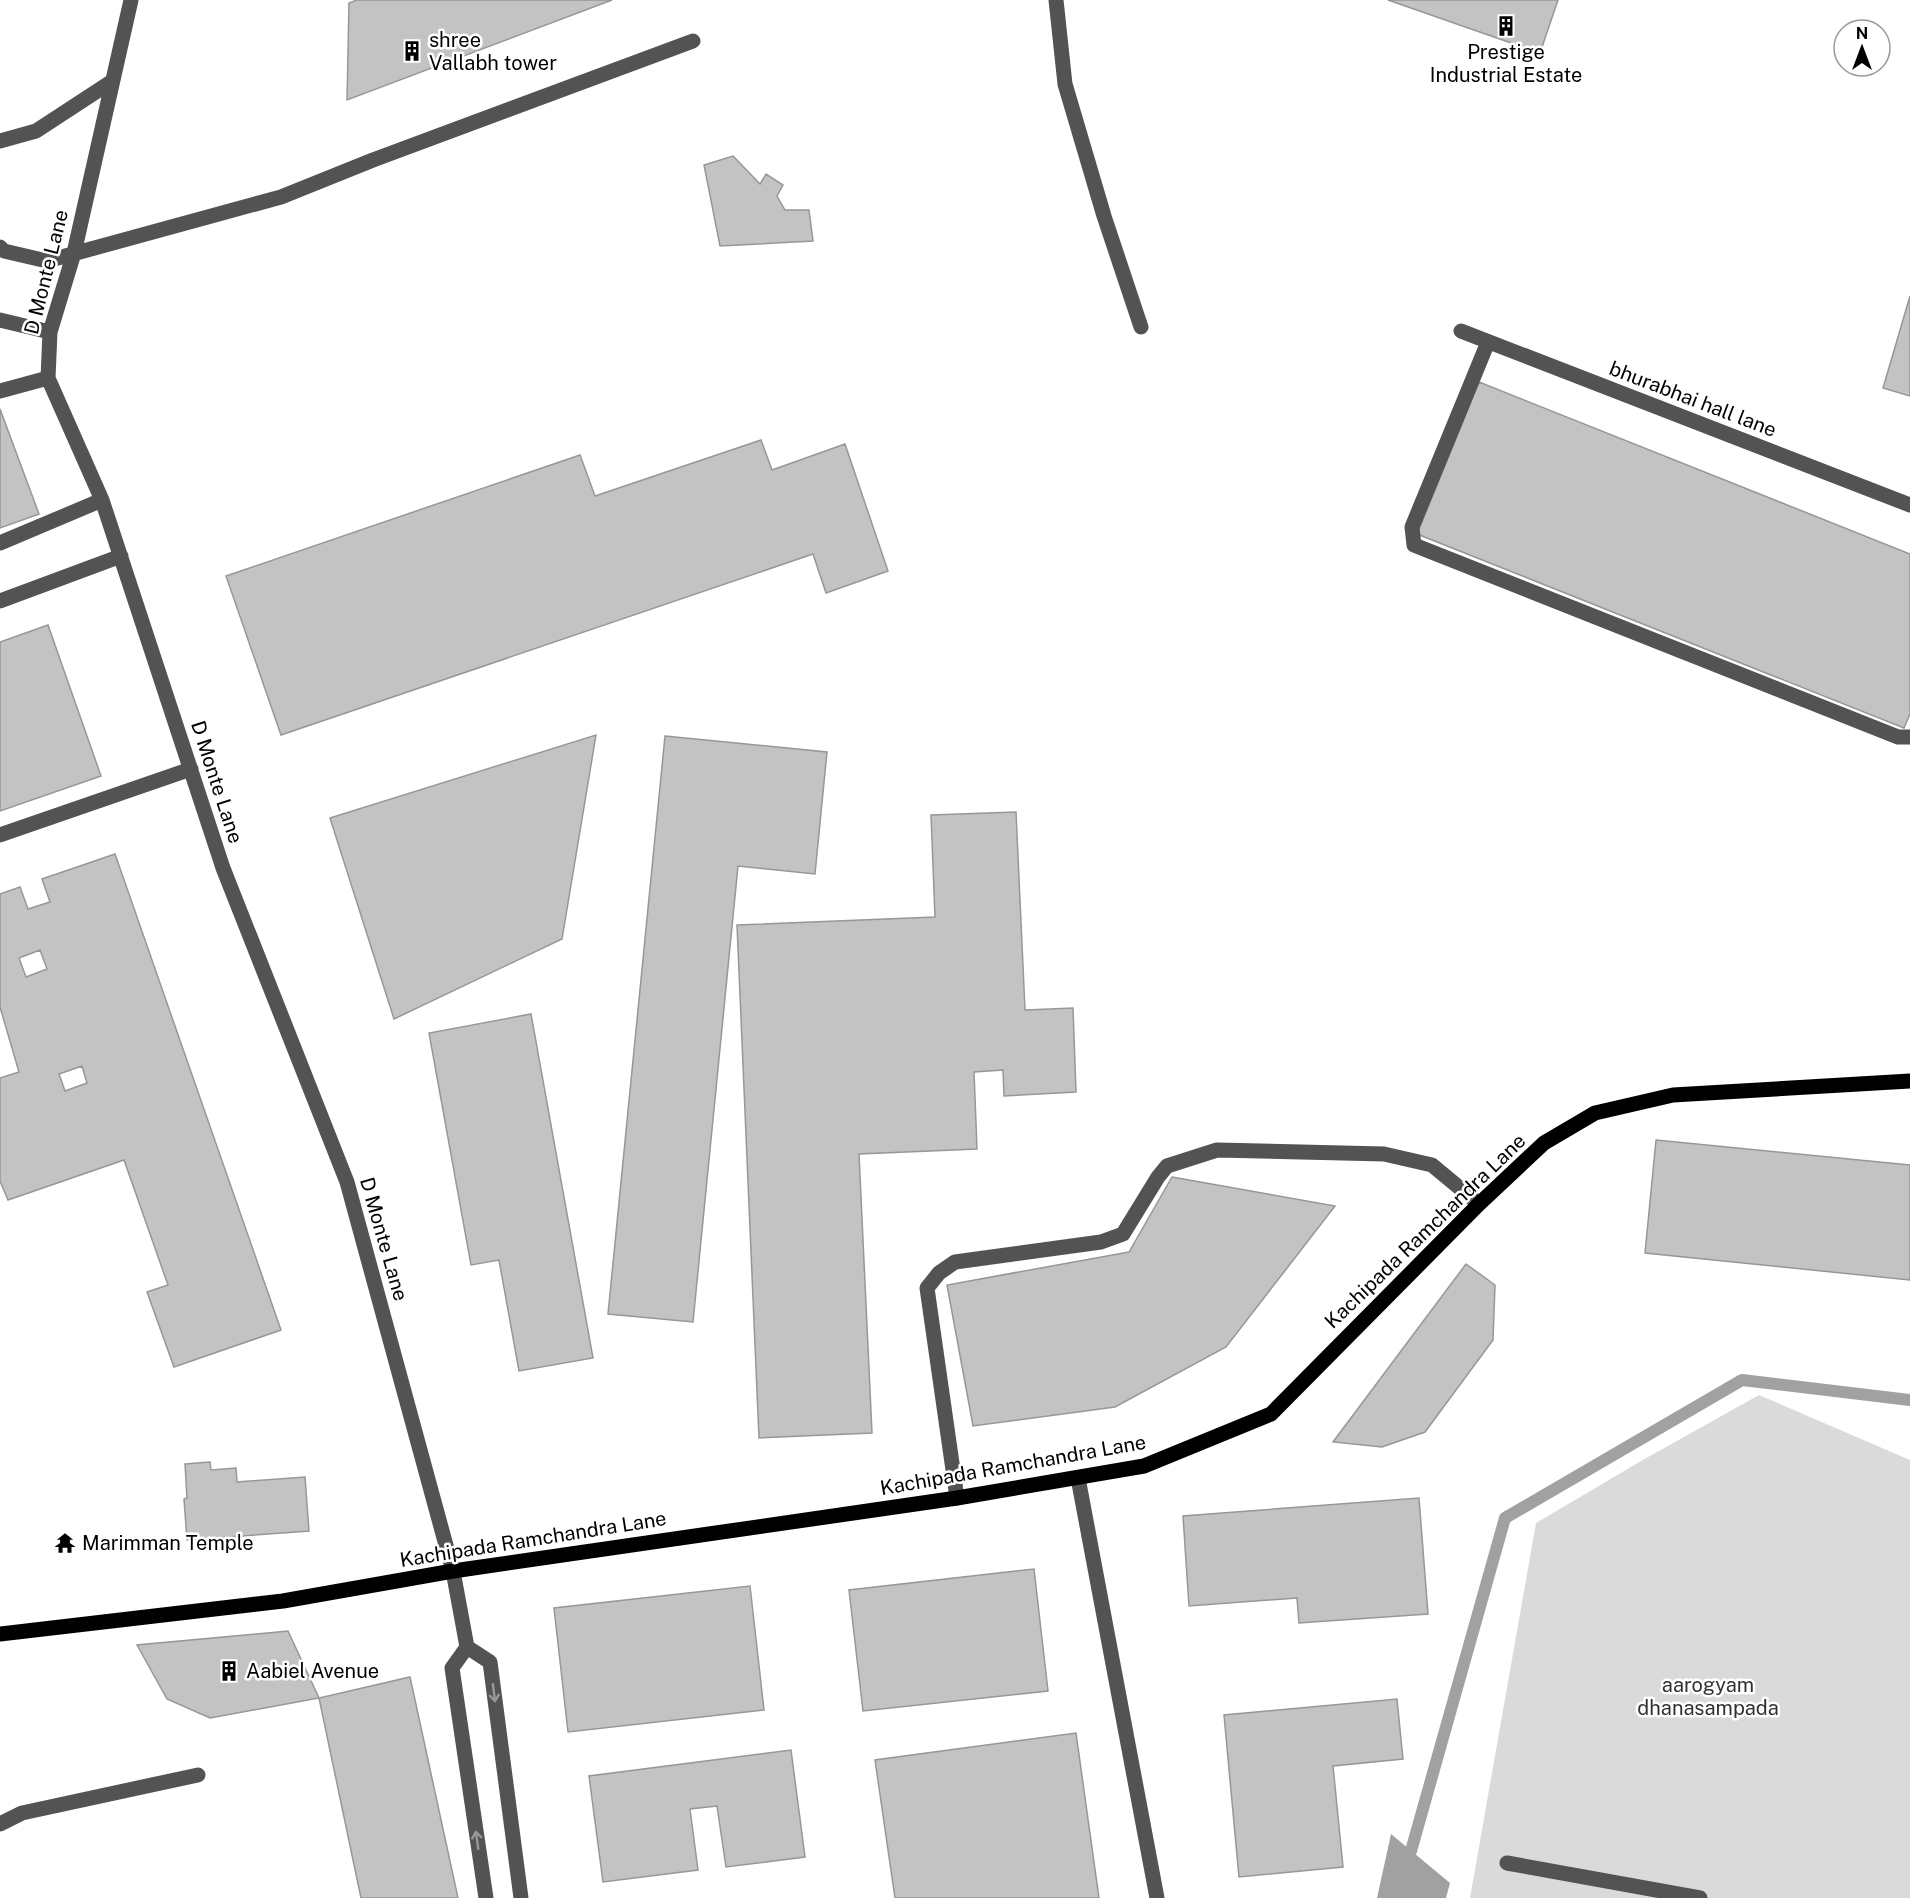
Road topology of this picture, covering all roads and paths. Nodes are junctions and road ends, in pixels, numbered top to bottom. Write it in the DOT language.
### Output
graph roads {
  1 [pos="130,0"];
  2 [pos="1056,0"];
  3 [pos="693,41"];
  4 [pos="111,82"];
  5 [pos="0,141"];
  6 [pos="0,247"];
  7 [pos="74,253"];
  8 [pos="0,320"];
  9 [pos="1141,327"];
  10 [pos="1461,331"];
  11 [pos="50,332"];
  12 [pos="1488,342"];
  13 [pos="48,378"];
  14 [pos="0,391"];
  15 [pos="102,500"];
  16 [pos="1910,505"];
  17 [pos="0,543"];
  18 [pos="121,556"];
  19 [pos="0,601"];
  20 [pos="1910,737"];
  21 [pos="190,769"];
  22 [pos="0,835"];
  23 [pos="1910,1081"];
  24 [pos="1479,1203"];
  25 [pos="1078,1478"];
  26 [pos="957,1498"];
  27 [pos="453,1571"];
  28 [pos="0,1634"];
  29 [pos="467,1647"];
  30 [pos="198,1775"];
  31 [pos="0,1824"];
  32 [pos="1506,1863"];
  33 [pos="486,1898"];
  34 [pos="521,1898"];
  35 [pos="1157,1898"];
  36 [pos="1700,1898"];
  1 -- 4 [label="street, D Monte Lane"];
  2 -- 9 [label="street"];
  3 -- 7 [label="street"];
  4 -- 5 [label="street"];
  4 -- 7 [label="street, D Monte Lane"];
  6 -- 7 [label="street"];
  7 -- 11 [label="street, D Monte Lane"];
  8 -- 11 [label="street"];
  10 -- 12 [label="street, bhurabhai hall lane"];
  11 -- 13 [label="street, D Monte Lane"];
  12 -- 16 [label="street, bhurabhai hall lane"];
  12 -- 20 [label="street"];
  13 -- 14 [label="street"];
  13 -- 15 [label="street, D Monte Lane"];
  15 -- 17 [label="street"];
  15 -- 18 [label="street, D Monte Lane"];
  18 -- 19 [label="street"];
  18 -- 21 [label="street, D Monte Lane"];
  21 -- 22 [label="street"];
  21 -- 27 [label="street, D Monte Lane"];
  23 -- 24 [label="main road, Kachipada Ramchandra Lane"];
  24 -- 25 [label="main road, Kachipada Ramchandra Lane"];
  24 -- 26 [label="street"];
  25 -- 26 [label="main road, Kachipada Ramchandra Lane"];
  25 -- 35 [label="street"];
  26 -- 27 [label="main road, Kachipada Ramchandra Lane"];
  27 -- 28 [label="main road, Kachipada Ramchandra Lane"];
  27 -- 29 [label="street, D Monte Lane"];
  33 -- 29 [label="street, one-way"];
  29 -- 34 [label="street, one-way"];
  30 -- 31 [label="street"];
  32 -- 36 [label="street"];
}
